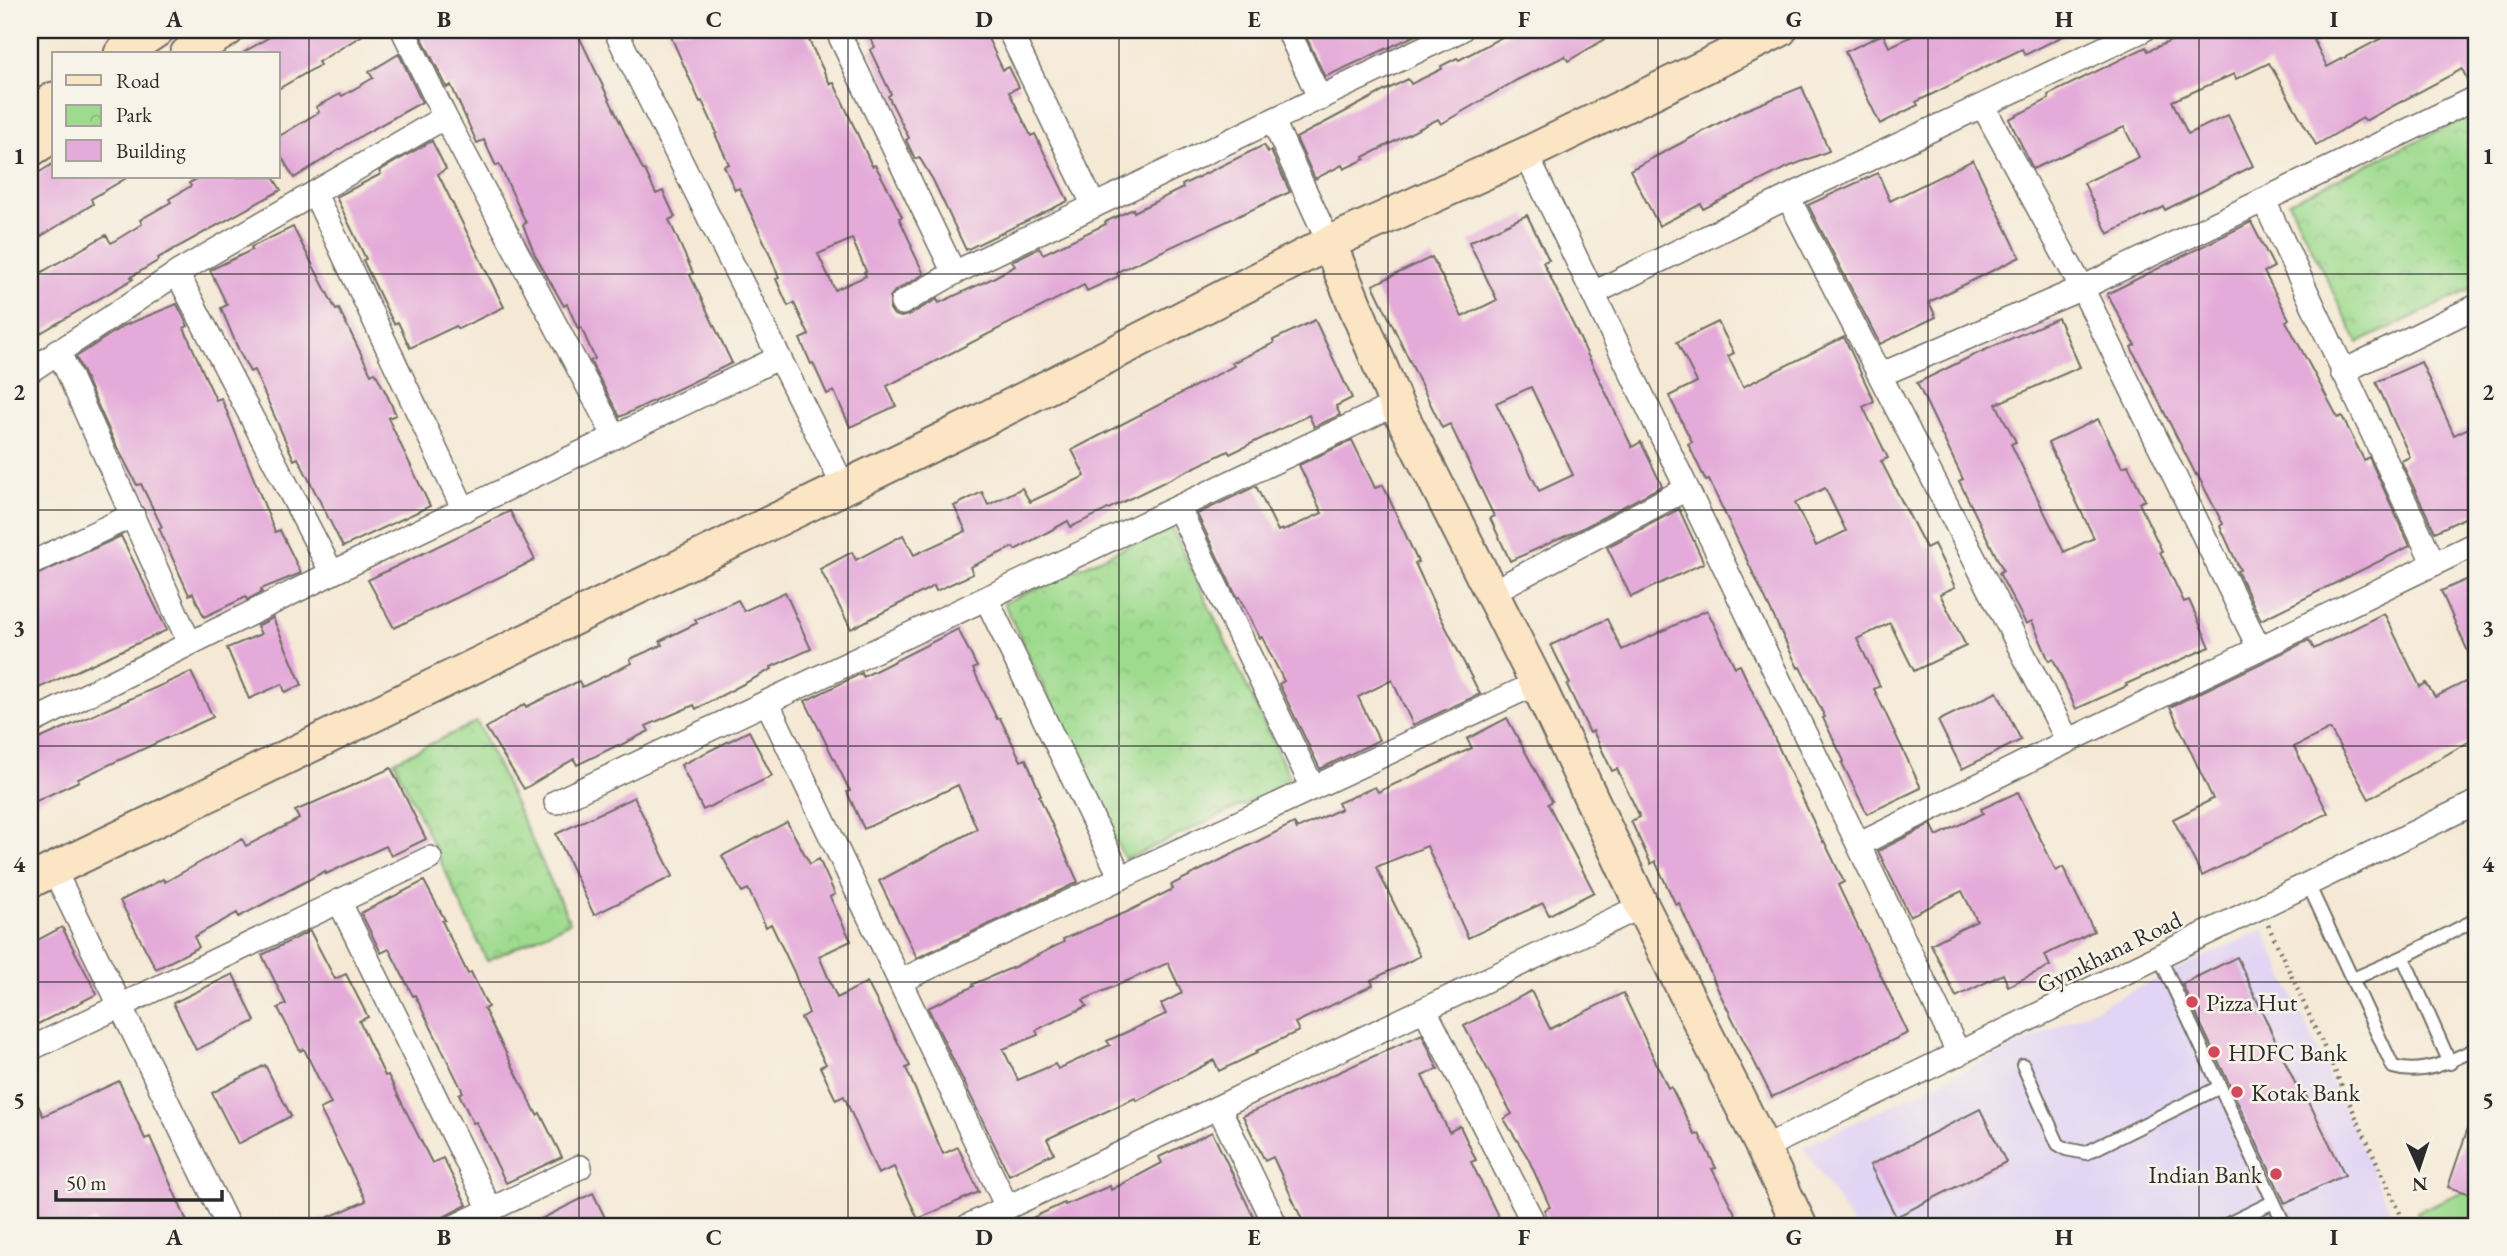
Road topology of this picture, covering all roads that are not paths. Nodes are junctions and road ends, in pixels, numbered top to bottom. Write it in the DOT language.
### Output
graph roads {
  1 [pos="158,30"];
  2 [pos="227,30"];
  3 [pos="403,30"];
  4 [pos="615,30"];
  5 [pos="837,30"];
  6 [pos="1009,30"];
  7 [pos="1288,30"];
  8 [pos="1780,30"];
  9 [pos="2143,30"];
  10 [pos="1455,31"];
  11 [pos="124,52"];
  12 [pos="190,52"];
  13 [pos="2477,97"];
  14 [pos="1320,99"];
  15 [pos="52,100"];
  16 [pos="1983,107"];
  17 [pos="30,115"];
  18 [pos="445,117"];
  19 [pos="1273,121"];
  20 [pos="52,136"];
  21 [pos="30,150"];
  22 [pos="1526,154"];
  23 [pos="315,194"];
  24 [pos="1788,197"];
  25 [pos="2263,201"];
  26 [pos="1094,206"];
  27 [pos="1329,243"];
  28 [pos="177,273"];
  29 [pos="954,273"];
  30 [pos="2082,288"];
  31 [pos="1594,293"];
  32 [pos="902,303"];
  33 [pos="2477,306"];
  34 [pos="58,350"];
  35 [pos="778,358"];
  36 [pos="30,371"];
  37 [pos="2342,372"];
  38 [pos="1880,375"];
  39 [pos="1396,404"];
  40 [pos="615,437"];
  41 [pos="844,486"];
  42 [pos="1686,489"];
  43 [pos="1178,507"];
  44 [pos="464,510"];
  45 [pos="133,514"];
  46 [pos="2477,544"];
  47 [pos="30,564"];
  48 [pos="2434,565"];
  49 [pos="332,573"];
  50 [pos="1490,593"];
  51 [pos="986,598"];
  52 [pos="189,642"];
  53 [pos="2259,648"];
  54 [pos="1537,683"];
  55 [pos="767,702"];
  56 [pos="30,723"];
  57 [pos="2068,741"];
  58 [pos="1313,788"];
  59 [pos="556,802"];
  60 [pos="2477,802"];
  61 [pos="1860,844"];
  62 [pos="430,858"];
  63 [pos="42,875"];
  64 [pos="1121,878"];
  65 [pos="2308,884"];
  66 [pos="339,901"];
  67 [pos="1642,906"];
  68 [pos="2477,919"];
  69 [pos="2159,956"];
  70 [pos="2403,957"];
  71 [pos="2353,979"];
  72 [pos="900,981"];
  73 [pos="121,1004"];
  74 [pos="1425,1010"];
  75 [pos="2477,1048"];
  76 [pos="30,1049"];
  77 [pos="1959,1054"];
  78 [pos="2450,1063"];
  79 [pos="2024,1065"];
  80 [pos="2221,1087"];
  81 [pos="1219,1108"];
  82 [pos="1763,1147"];
  83 [pos="580,1167"];
  84 [pos="2273,1202"];
  85 [pos="1007,1207"];
  86 [pos="491,1209"];
  87 [pos="228,1226"];
  88 [pos="456,1226"];
  89 [pos="968,1226"];
  90 [pos="1276,1226"];
  91 [pos="1535,1226"];
  92 [pos="1800,1226"];
  93 [pos="2224,1226"];
  94 [pos="2285,1226"];
  1 -- 11 [label="street"];
  2 -- 12 [label="street"];
  3 -- 18 [label="street"];
  4 -- 35 [label="street"];
  5 -- 29 [label="street"];
  6 -- 26 [label="street"];
  7 -- 14 [label="street"];
  8 -- 22 [label="street"];
  9 -- 16 [label="street"];
  10 -- 14 [label="street"];
  13 -- 25 [label="street"];
  14 -- 19 [label="street"];
  15 -- 17 [label="street"];
  16 -- 24 [label="street"];
  16 -- 30 [label="street"];
  18 -- 23 [label="street"];
  18 -- 40 [label="street"];
  19 -- 26 [label="street"];
  19 -- 27 [label="street"];
  20 -- 21 [label="street"];
  22 -- 27 [label="street"];
  22 -- 31 [label="street"];
  23 -- 28 [label="street"];
  23 -- 44 [label="street"];
  24 -- 31 [label="street"];
  24 -- 38 [label="street"];
  25 -- 30 [label="street"];
  25 -- 37 [label="street"];
  26 -- 29 [label="street"];
  27 -- 39 [label="street"];
  27 -- 41 [label="street"];
  28 -- 34 [label="street"];
  28 -- 49 [label="street"];
  29 -- 32 [label="street"];
  30 -- 38 [label="street"];
  30 -- 53 [label="street"];
  31 -- 42 [label="street"];
  33 -- 37 [label="street"];
  34 -- 36 [label="street"];
  34 -- 45 [label="street"];
  35 -- 40 [label="street"];
  35 -- 41 [label="street"];
  37 -- 48 [label="street"];
  38 -- 57 [label="street"];
  39 -- 43 [label="street"];
  39 -- 50 [label="street"];
  40 -- 44 [label="street"];
  41 -- 63 [label="street"];
  42 -- 50 [label="street"];
  42 -- 61 [label="street"];
  43 -- 51 [label="street"];
  43 -- 58 [label="street"];
  44 -- 49 [label="street"];
  45 -- 47 [label="street"];
  45 -- 52 [label="street"];
  46 -- 48 [label="street"];
  48 -- 53 [label="street"];
  49 -- 52 [label="street"];
  50 -- 54 [label="street"];
  51 -- 55 [label="street"];
  51 -- 64 [label="street"];
  52 -- 56 [label="street"];
  53 -- 57 [label="street"];
  54 -- 58 [label="street"];
  54 -- 67 [label="street"];
  55 -- 59 [label="street"];
  55 -- 72 [label="street"];
  57 -- 61 [label="street"];
  58 -- 64 [label="street"];
  60 -- 65 [label="street, Gymkhana Road"];
  61 -- 77 [label="street"];
  62 -- 66 [label="street"];
  63 -- 73 [label="street"];
  64 -- 72 [label="street"];
  65 -- 69 [label="street, Gymkhana Road"];
  65 -- 71 [label="lane"];
  66 -- 73 [label="street"];
  66 -- 86 [label="street"];
  67 -- 74 [label="street"];
  67 -- 82 [label="street"];
  68 -- 70 [label="lane"];
  69 -- 77 [label="street, Gymkhana Road"];
  69 -- 80 [label="lane"];
  70 -- 71 [label="lane"];
  70 -- 78 [label="lane"];
  71 -- 78 [label="lane"];
  72 -- 85 [label="street"];
  73 -- 76 [label="street"];
  73 -- 87 [label="street"];
  74 -- 81 [label="street"];
  74 -- 91 [label="street"];
  75 -- 78 [label="lane"];
  77 -- 82 [label="street, Gymkhana Road"];
  79 -- 80 [label="lane"];
  80 -- 84 [label="lane"];
  81 -- 85 [label="street"];
  81 -- 90 [label="street"];
  82 -- 92 [label="street"];
  83 -- 86 [label="street"];
  84 -- 93 [label="lane"];
  84 -- 94 [label="lane"];
  85 -- 89 [label="street"];
  86 -- 88 [label="street"];
}
